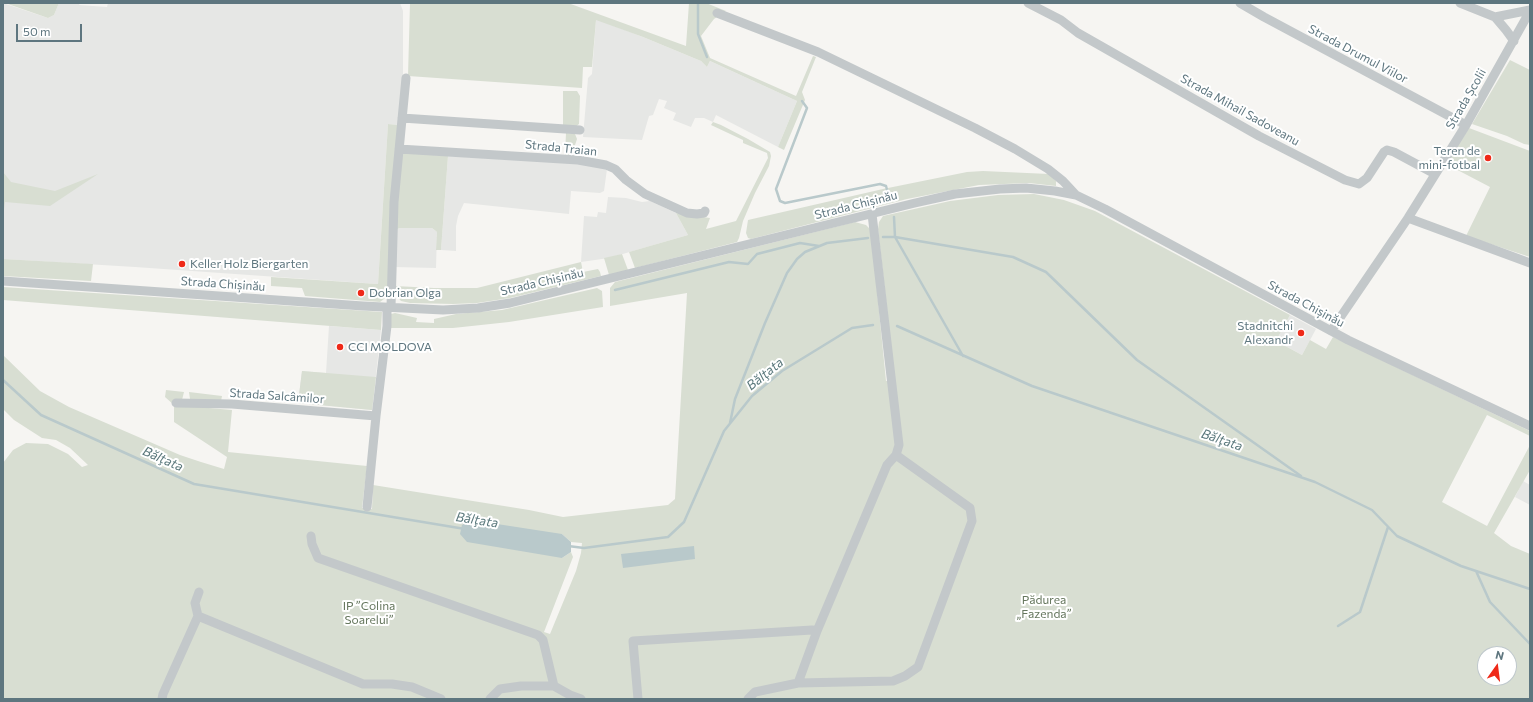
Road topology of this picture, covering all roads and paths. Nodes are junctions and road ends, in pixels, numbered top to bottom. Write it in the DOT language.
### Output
graph roads {
  1 [pos="1028,3"];
  2 [pos="1240,3"];
  3 [pos="1460,3"];
  4 [pos="1530,11"];
  5 [pos="717,13"];
  6 [pos="1495,17"];
  7 [pos="1514,41"];
  8 [pos="406,78"];
  9 [pos="402,118"];
  10 [pos="1466,125"];
  11 [pos="580,130"];
  12 [pos="399,149"];
  13 [pos="1435,174"];
  14 [pos="1076,195"];
  15 [pos="706,211"];
  16 [pos="872,214"];
  17 [pos="1408,218"];
  18 [pos="1530,263"];
  19 [pos="3,281"];
  20 [pos="389,307"];
  21 [pos="1331,331"];
  22 [pos="176,403"];
  23 [pos="376,416"];
  24 [pos="1530,426"];
  25 [pos="896,455"];
  26 [pos="367,507"];
  27 [pos="311,536"];
  28 [pos="199,592"];
  29 [pos="198,616"];
  30 [pos="817,631"];
  31 [pos="798,683"];
  32 [pos="554,686"];
  33 [pos="162,699"];
  34 [pos="441,699"];
  35 [pos="490,699"];
  36 [pos="581,699"];
  37 [pos="638,699"];
  38 [pos="748,699"];
  1 -- 13 [label="street, Strada Mihail Sadoveanu"];
  2 -- 10 [label="street, Strada Drumul Viilor"];
  3 -- 6 [label="street"];
  4 -- 6 [label="street"];
  4 -- 7 [label="street, Strada Școlii"];
  5 -- 14 [label="street, Strada Chișinău"];
  6 -- 7 [label="street"];
  7 -- 10 [label="street, Strada Școlii"];
  8 -- 9 [label="street"];
  9 -- 11 [label="street, Strada Traian"];
  9 -- 12 [label="street"];
  10 -- 13 [label="street, Strada Școlii"];
  12 -- 15 [label="street, Strada Traian"];
  12 -- 20 [label="street"];
  13 -- 17 [label="street, Strada Școlii"];
  14 -- 16 [label="street, Strada Chișinău"];
  14 -- 21 [label="street, Strada Chișinău"];
  16 -- 20 [label="street, Strada Chișinău"];
  16 -- 25 [label="street"];
  17 -- 18 [label="street"];
  17 -- 21 [label="street, Strada Școlii"];
  19 -- 20 [label="street, Strada Chișinău"];
  20 -- 23 [label="street"];
  21 -- 24 [label="street, Strada Chișinău"];
  22 -- 23 [label="street, Strada Salcâmilor"];
  23 -- 26 [label="street"];
  25 -- 30 [label="street"];
  25 -- 31 [label="street"];
  27 -- 32 [label="street"];
  28 -- 29 [label="street"];
  29 -- 33 [label="street"];
  29 -- 34 [label="street"];
  30 -- 31 [label="street"];
  30 -- 37 [label="street"];
  31 -- 38 [label="street"];
  32 -- 35 [label="street"];
  32 -- 36 [label="street"];
}
